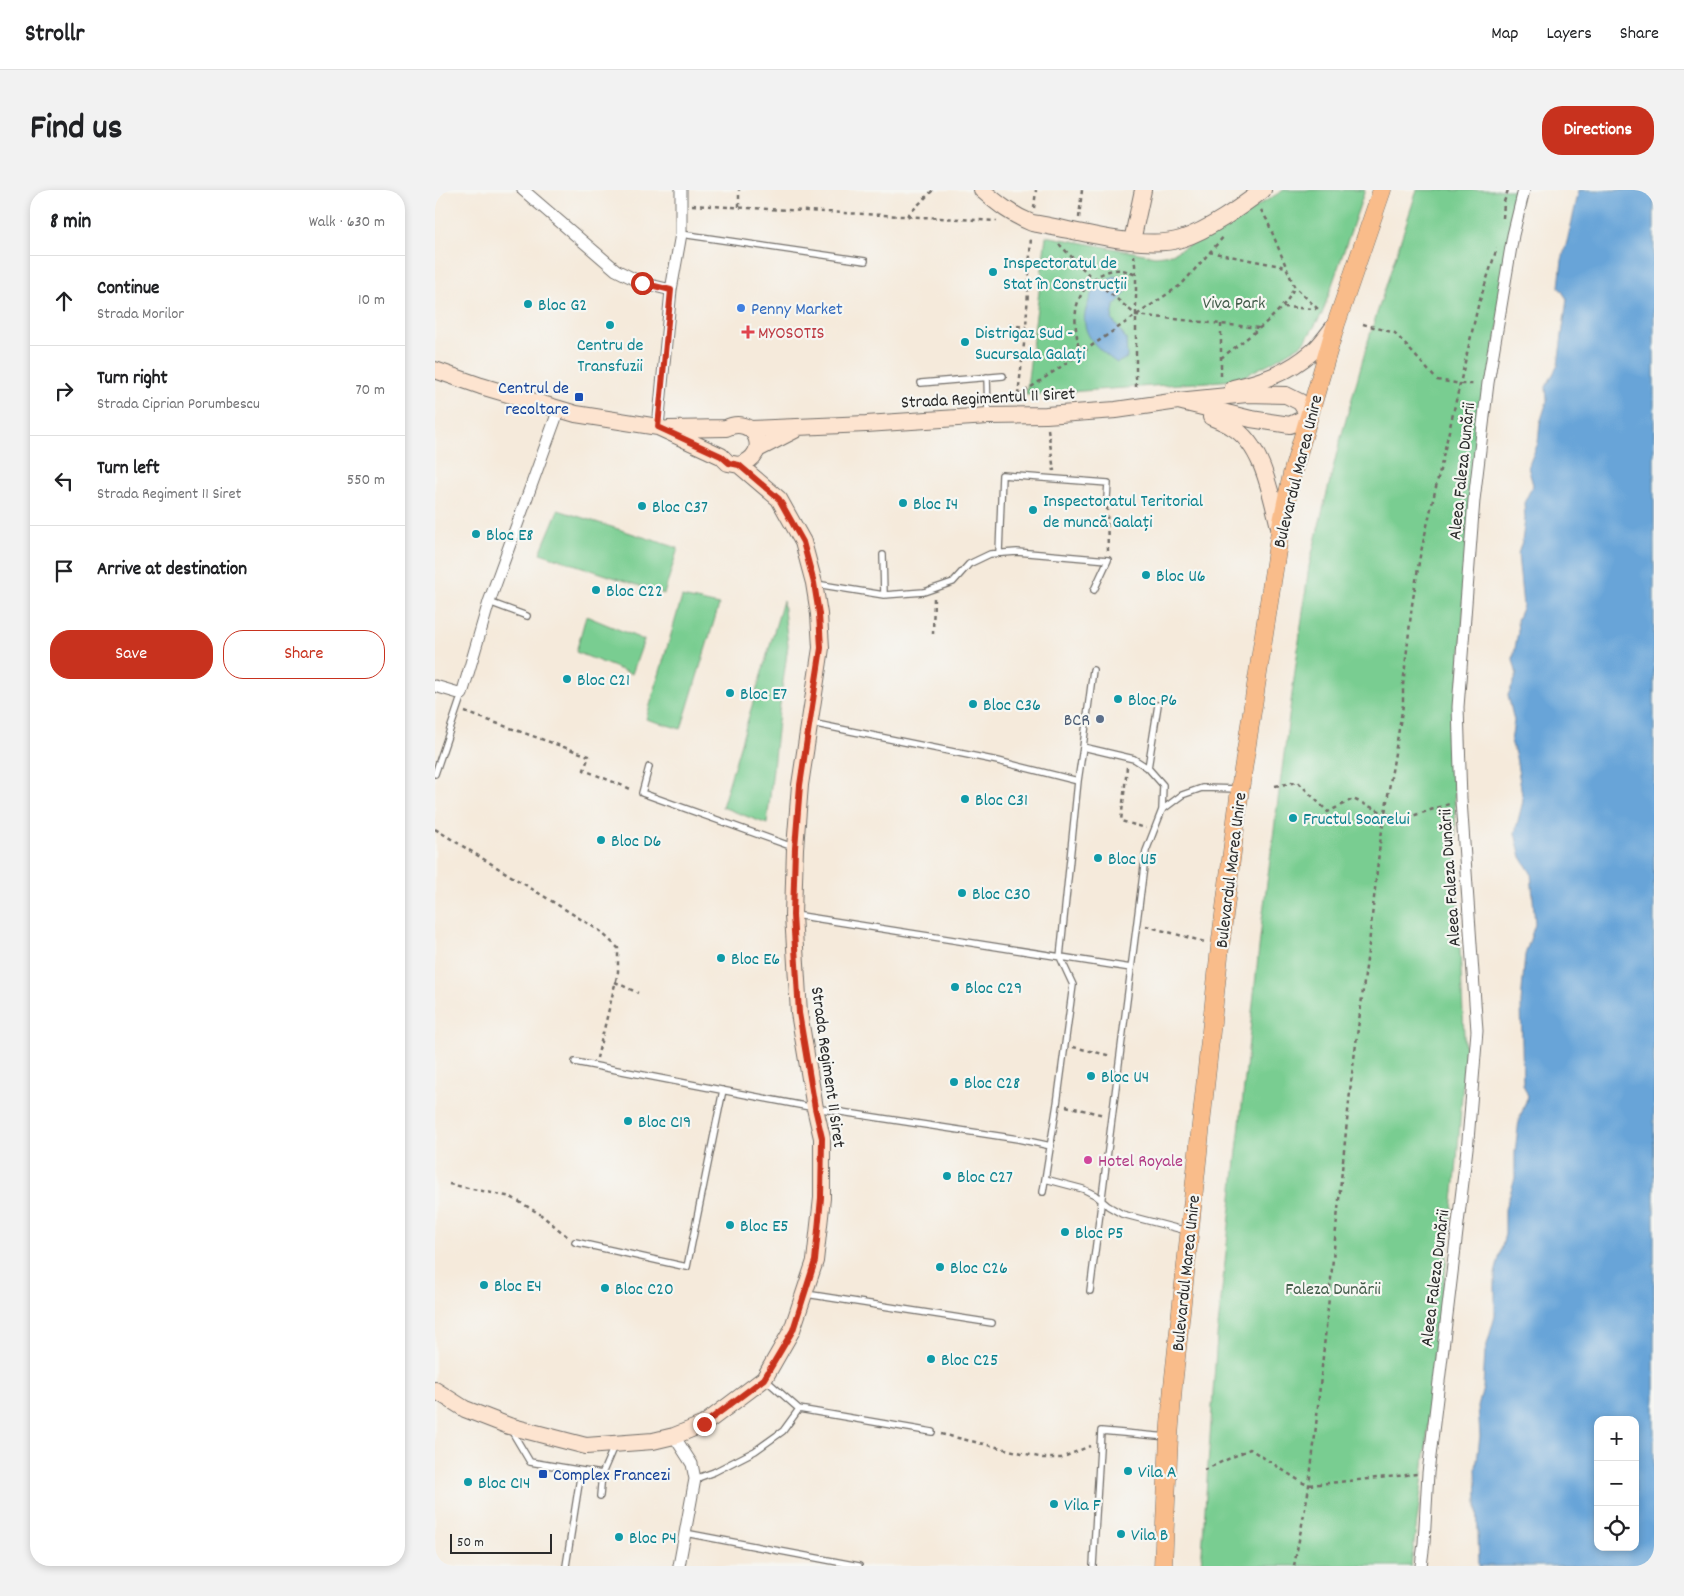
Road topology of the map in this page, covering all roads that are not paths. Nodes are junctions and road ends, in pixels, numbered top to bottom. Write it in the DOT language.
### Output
graph roads {
  1 [pos="523,190"];
  2 [pos="681,190"];
  3 [pos="982,190"];
  4 [pos="1143,190"];
  5 [pos="1382,190"];
  6 [pos="1524,190"];
  7 [pos="1258,194"];
  8 [pos="681,234"];
  9 [pos="1132,241"];
  10 [pos="865,261"];
  11 [pos="671,290"];
  12 [pos="1336,324"];
  13 [pos="435,370"];
  14 [pos="1003,376"];
  15 [pos="987,377"];
  16 [pos="921,383"];
  17 [pos="1178,400"];
  18 [pos="559,409"];
  19 [pos="988,416"];
  20 [pos="1309,416"];
  21 [pos="661,428"];
  22 [pos="799,428"];
  23 [pos="749,429"];
  24 [pos="723,431"];
  25 [pos="756,452"];
  26 [pos="721,456"];
  27 [pos="739,465"];
  28 [pos="772,493"];
  29 [pos="1107,498"];
  30 [pos="1280,530"];
  31 [pos="999,553"];
  32 [pos="883,555"];
  33 [pos="814,583"];
  34 [pos="1094,590"];
  35 [pos="884,595"];
  36 [pos="489,602"];
  37 [pos="527,616"];
  38 [pos="1093,670"];
  39 [pos="435,686"];
  40 [pos="462,694"];
  41 [pos="1158,705"];
  42 [pos="809,723"];
  43 [pos="1083,747"];
  44 [pos="649,767"];
  45 [pos="1148,768"];
  46 [pos="435,774"];
  47 [pos="1078,781"];
  48 [pos="1240,789"];
  49 [pos="1162,810"];
  50 [pos="795,848"];
  51 [pos="793,915"];
  52 [pos="1060,957"];
  53 [pos="1131,968"];
  54 [pos="575,1062"];
  55 [pos="723,1090"];
  56 [pos="815,1108"];
  57 [pos="1051,1146"];
  58 [pos="1045,1179"];
  59 [pos="1043,1192"];
  60 [pos="1101,1200"];
  61 [pos="1189,1232"];
  62 [pos="575,1242"];
  63 [pos="1090,1291"];
  64 [pos="804,1294"];
  65 [pos="992,1323"];
  66 [pos="764,1379"];
  67 [pos="435,1390"];
  68 [pos="799,1409"];
  69 [pos="509,1426"];
  70 [pos="932,1432"];
  71 [pos="674,1436"];
  72 [pos="1169,1437"];
  73 [pos="615,1444"];
  74 [pos="581,1471"];
  75 [pos="601,1474"];
  76 [pos="695,1479"];
  77 [pos="600,1496"];
  78 [pos="685,1533"];
  79 [pos="566,1566"];
  80 [pos="679,1566"];
  81 [pos="859,1566"];
  82 [pos="1093,1566"];
  83 [pos="1163,1566"];
  84 [pos="1421,1566"];
  1 -- 11 [label="street"];
  2 -- 8 [label="street"];
  3 -- 9 [label="street"];
  4 -- 9 [label="street"];
  5 -- 12 [label="main road, Bulevardul Marea Unire"];
  6 -- 84 [label="street, Aleea Faleza Dunării"];
  7 -- 9 [label="street"];
  8 -- 10 [label="lane"];
  8 -- 11 [label="street"];
  11 -- 21 [label="street"];
  12 -- 17 [label="street"];
  12 -- 20 [label="main road, Bulevardul Marea Unire"];
  13 -- 18 [label="street, Strada Regiment 11 Siret"];
  14 -- 15 [label="lane"];
  15 -- 16 [label="lane"];
  15 -- 19 [label="lane"];
  17 -- 19 [label="street, Strada Regimentul 11 Siret"];
  17 -- 20 [label="street"];
  17 -- 20 [label="street"];
  17 -- 30 [label="street"];
  18 -- 21 [label="street, Strada Regiment 11 Siret"];
  18 -- 36 [label="street"];
  19 -- 22 [label="street, Strada Regimentul 11 Siret"];
  20 -- 30 [label="main road, Bulevardul Marea Unire"];
  21 -- 24 [label="street, Strada Regiment 11 Siret"];
  21 -- 26 [label="street, Strada Regiment 11 Siret"];
  22 -- 23 [label="street, Strada Regimentul 11 Siret"];
  22 -- 25 [label="street"];
  23 -- 24 [label="street, Strada Regiment 11 Siret"];
  23 -- 25 [label="street, Strada Regiment 11 Siret"];
  24 -- 26 [label="street"];
  25 -- 27 [label="street"];
  25 -- 28 [label="street, Strada Regiment 11 Siret"];
  26 -- 27 [label="street, Strada Regiment 11 Siret"];
  27 -- 28 [label="street, Strada Regiment 11 Siret"];
  28 -- 33 [label="street, Strada Regiment 11 Siret"];
  29 -- 31 [label="lane"];
  30 -- 48 [label="main road, Bulevardul Marea Unire"];
  31 -- 34 [label="lane"];
  31 -- 35 [label="lane"];
  32 -- 35 [label="lane"];
  33 -- 35 [label="lane"];
  33 -- 42 [label="street, Strada Regiment 11 Siret"];
  36 -- 37 [label="lane"];
  36 -- 40 [label="street"];
  38 -- 43 [label="lane"];
  39 -- 40 [label="street"];
  40 -- 46 [label="lane"];
  41 -- 45 [label="lane"];
  42 -- 47 [label="lane"];
  42 -- 50 [label="street, Strada Regiment 11 Siret"];
  43 -- 45 [label="lane"];
  43 -- 47 [label="lane"];
  44 -- 50 [label="lane"];
  45 -- 49 [label="lane"];
  47 -- 52 [label="lane"];
  48 -- 49 [label="lane"];
  48 -- 61 [label="main road, Bulevardul Marea Unire"];
  49 -- 53 [label="lane"];
  50 -- 51 [label="street, Strada Regiment 11 Siret"];
  51 -- 52 [label="lane"];
  51 -- 56 [label="street, Strada Regiment 11 Siret"];
  52 -- 53 [label="lane"];
  52 -- 57 [label="lane"];
  53 -- 60 [label="lane"];
  54 -- 55 [label="lane"];
  55 -- 56 [label="lane"];
  55 -- 62 [label="lane"];
  56 -- 57 [label="lane"];
  56 -- 64 [label="street, Strada Regiment 11 Siret"];
  57 -- 58 [label="lane"];
  58 -- 59 [label="lane"];
  58 -- 60 [label="lane"];
  60 -- 61 [label="lane"];
  60 -- 63 [label="lane"];
  61 -- 72 [label="main road, Bulevardul Marea Unire"];
  64 -- 65 [label="lane"];
  64 -- 66 [label="street, Strada Regiment 11 Siret"];
  66 -- 68 [label="lane"];
  66 -- 71 [label="street, Strada Regiment 11 Siret"];
  67 -- 69 [label="street, Strada Regiment 11 Siret"];
  68 -- 70 [label="lane"];
  68 -- 76 [label="lane"];
  69 -- 73 [label="street, Strada Regiment 11 Siret"];
  69 -- 74 [label="lane"];
  71 -- 73 [label="street, Strada Regiment 11 Siret"];
  71 -- 76 [label="street"];
  72 -- 82 [label="lane"];
  72 -- 83 [label="main road, Bulevardul Marea Unire"];
  73 -- 75 [label="lane"];
  74 -- 75 [label="lane"];
  74 -- 79 [label="lane"];
  75 -- 77 [label="lane"];
  76 -- 78 [label="street"];
  78 -- 80 [label="street"];
  78 -- 81 [label="lane"];
}
